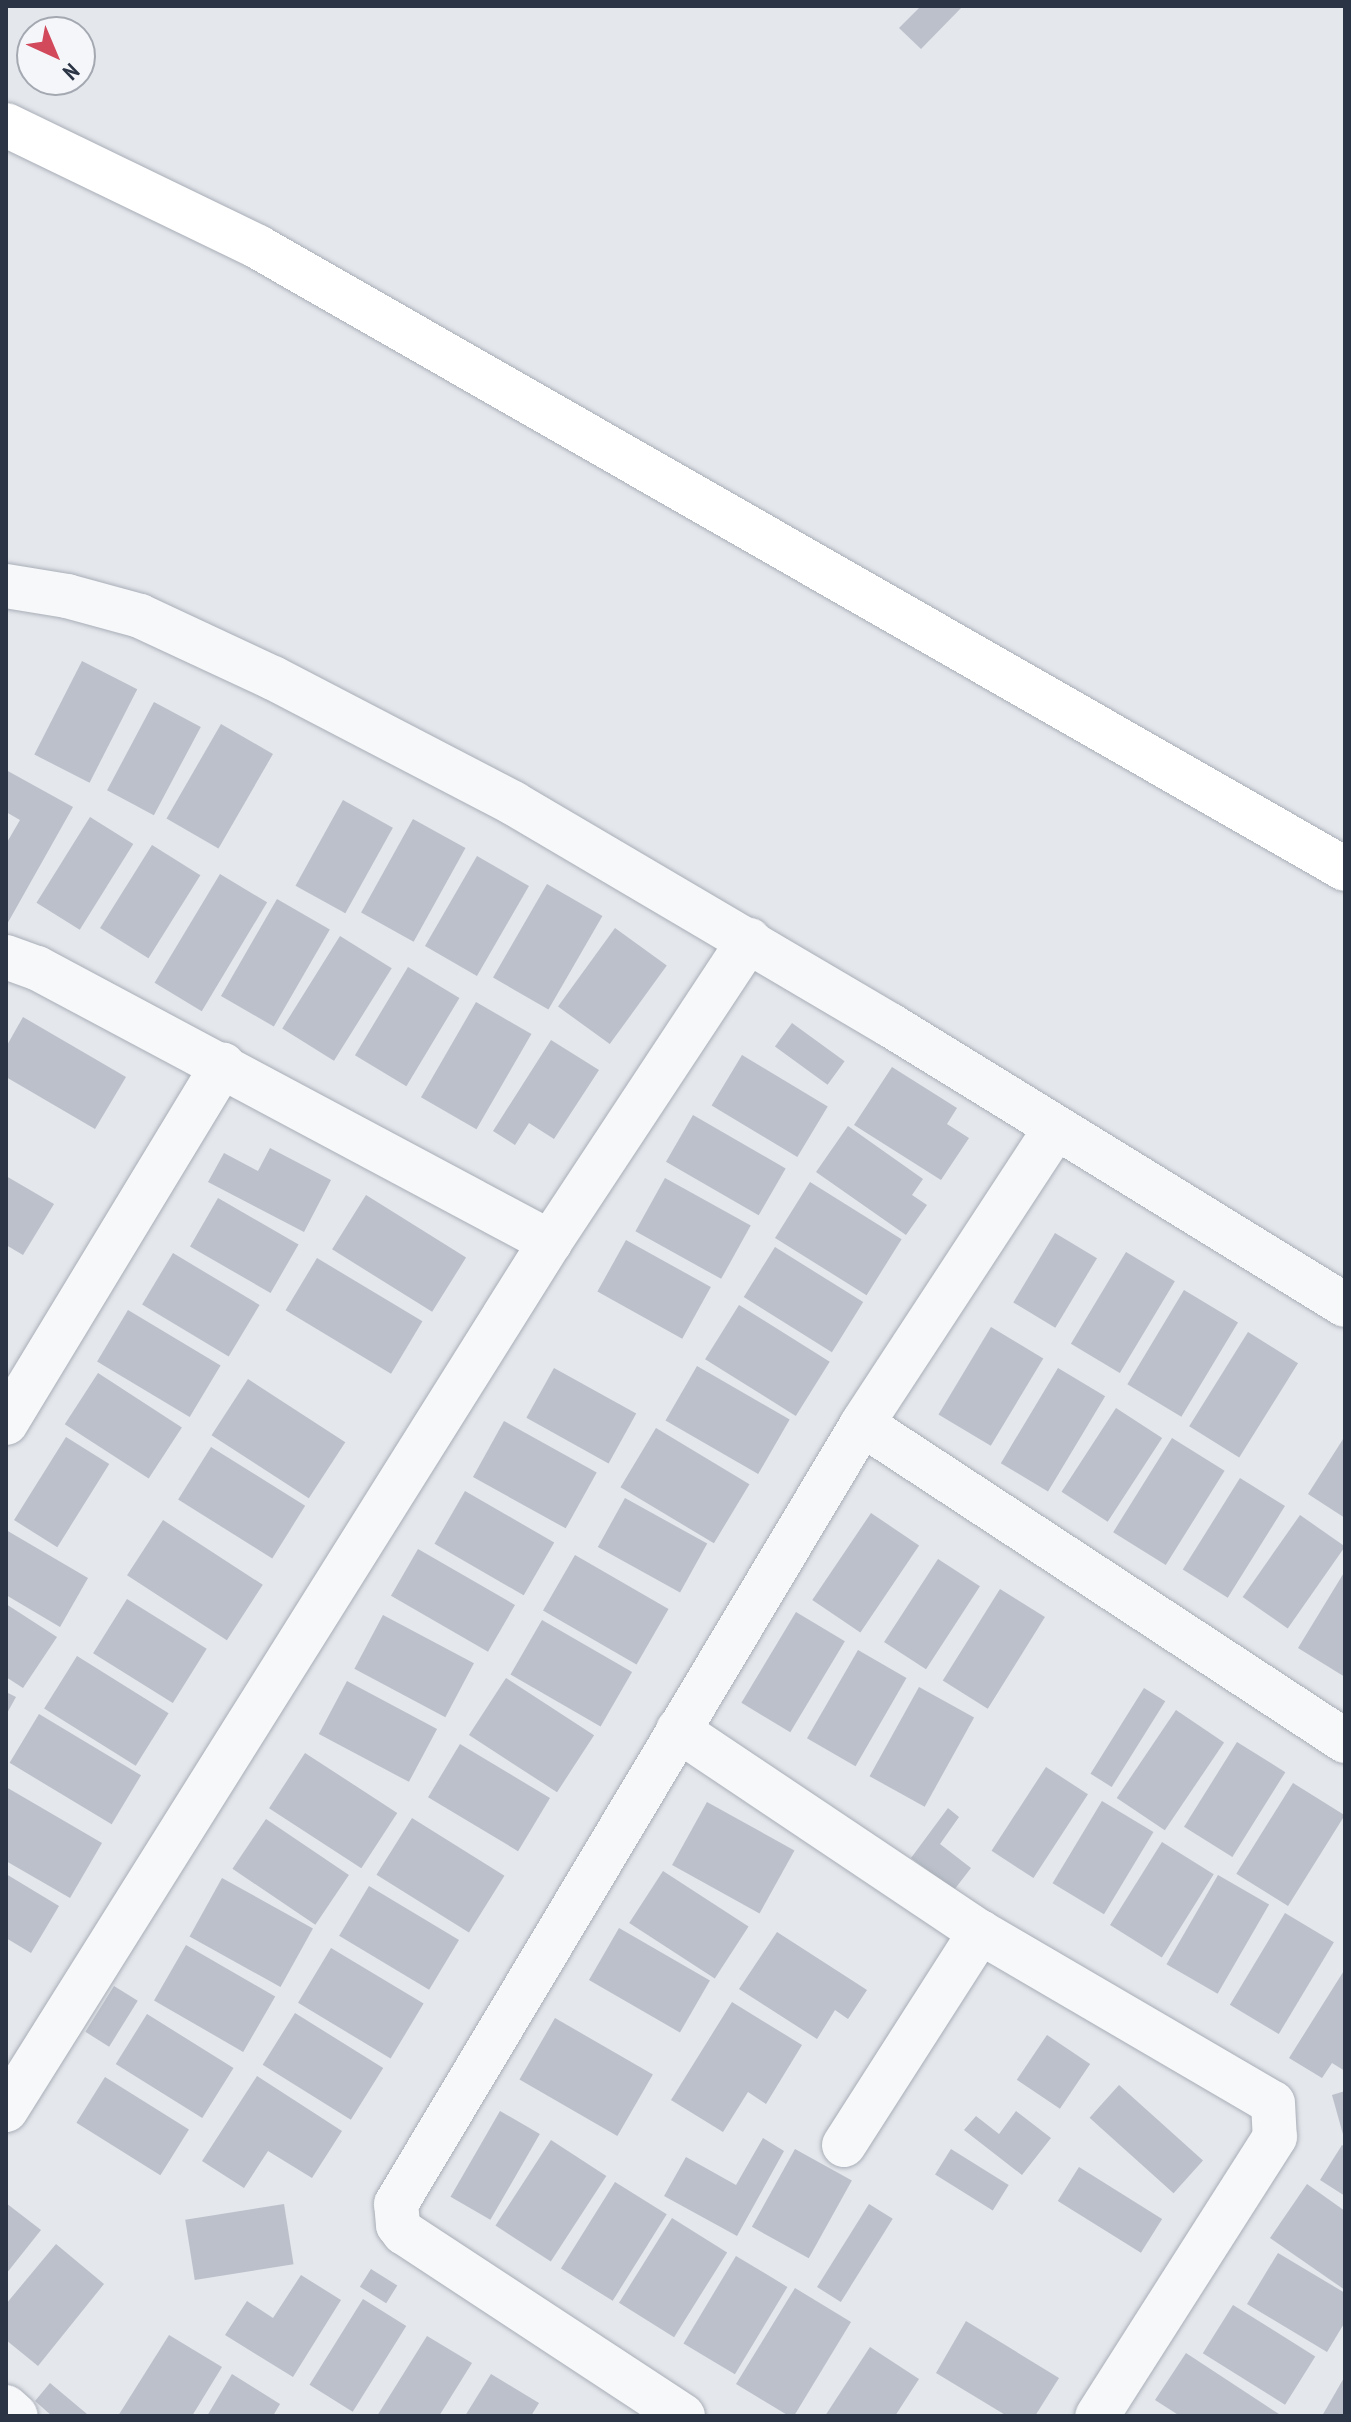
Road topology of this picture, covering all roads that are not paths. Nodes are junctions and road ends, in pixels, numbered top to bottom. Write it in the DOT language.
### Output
graph roads {
  1 [pos="6,125"];
  2 [pos="6,586"];
  3 [pos="1345,869"];
  4 [pos="749,940"];
  5 [pos="6,957"];
  6 [pos="223,1065"];
  7 [pos="1056,1128"];
  8 [pos="550,1242"];
  9 [pos="1345,1305"];
  10 [pos="6,1423"];
  11 [pos="862,1424"];
  12 [pos="678,1730"];
  13 [pos="1345,1741"];
  14 [pos="980,1932"];
  15 [pos="6,2110"];
  16 [pos="844,2145"];
  17 [pos="6,2407"];
  18 [pos="16,2416"];
  19 [pos="683,2416"];
  20 [pos="1097,2416"];
  1 -- 3 [label="main road"];
  2 -- 4 [label="street"];
  4 -- 7 [label="street"];
  4 -- 8 [label="street"];
  5 -- 6 [label="street"];
  6 -- 8 [label="street"];
  6 -- 10 [label="street"];
  7 -- 9 [label="street"];
  7 -- 11 [label="street"];
  8 -- 15 [label="street"];
  11 -- 12 [label="street"];
  11 -- 13 [label="street"];
  12 -- 14 [label="street"];
  12 -- 19 [label="street"];
  14 -- 16 [label="street"];
  14 -- 20 [label="street"];
  17 -- 18 [label="street"];
}
